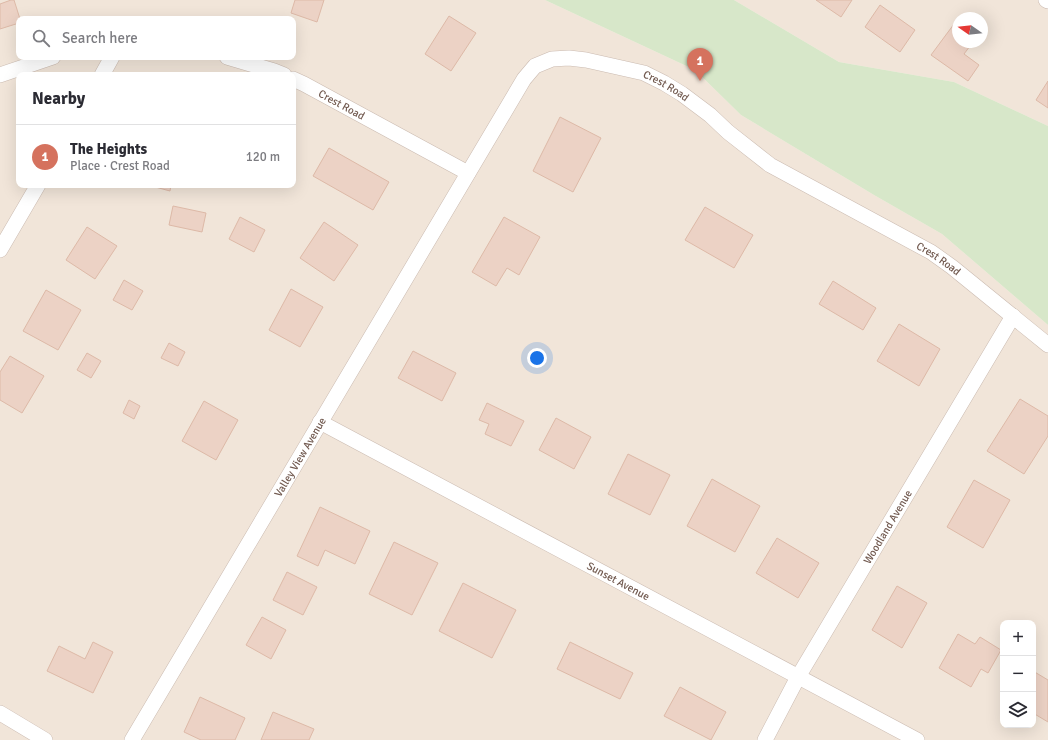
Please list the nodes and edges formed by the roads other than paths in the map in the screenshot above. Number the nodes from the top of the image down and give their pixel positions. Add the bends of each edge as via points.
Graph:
1 (44, 60) edge
2 (110, 60) edge
3 (238, 60) edge
4 (104, 72) edge
5 (278, 72) edge
6 (0, 75) edge
7 (296, 80) edge
8 (468, 173) junction
9 (36, 188) edge
10 (0, 250) edge
11 (1013, 316) junction
12 (1048, 345) edge
13 (320, 422) junction
14 (798, 677) junction
15 (0, 714) edge
16 (45, 740) edge
17 (132, 740) edge
18 (765, 740) edge
19 (917, 740) edge

1 - 6 street
2 - 4 street
3 - 5 street
7 - 8 street, Crest Road
8 - 11 street, Crest Road via 524,79 535,66 552,59 569,58 644,73 682,94 770,165 931,252
8 - 13 street, Valley View Avenue
9 - 10 street
11 - 12 street, Crest Road
11 - 14 street, Woodland Avenue
13 - 14 street, Sunset Avenue
13 - 17 street, Valley View Avenue
14 - 18 street, Woodland Avenue
14 - 19 street, Sunset Avenue
15 - 16 street

